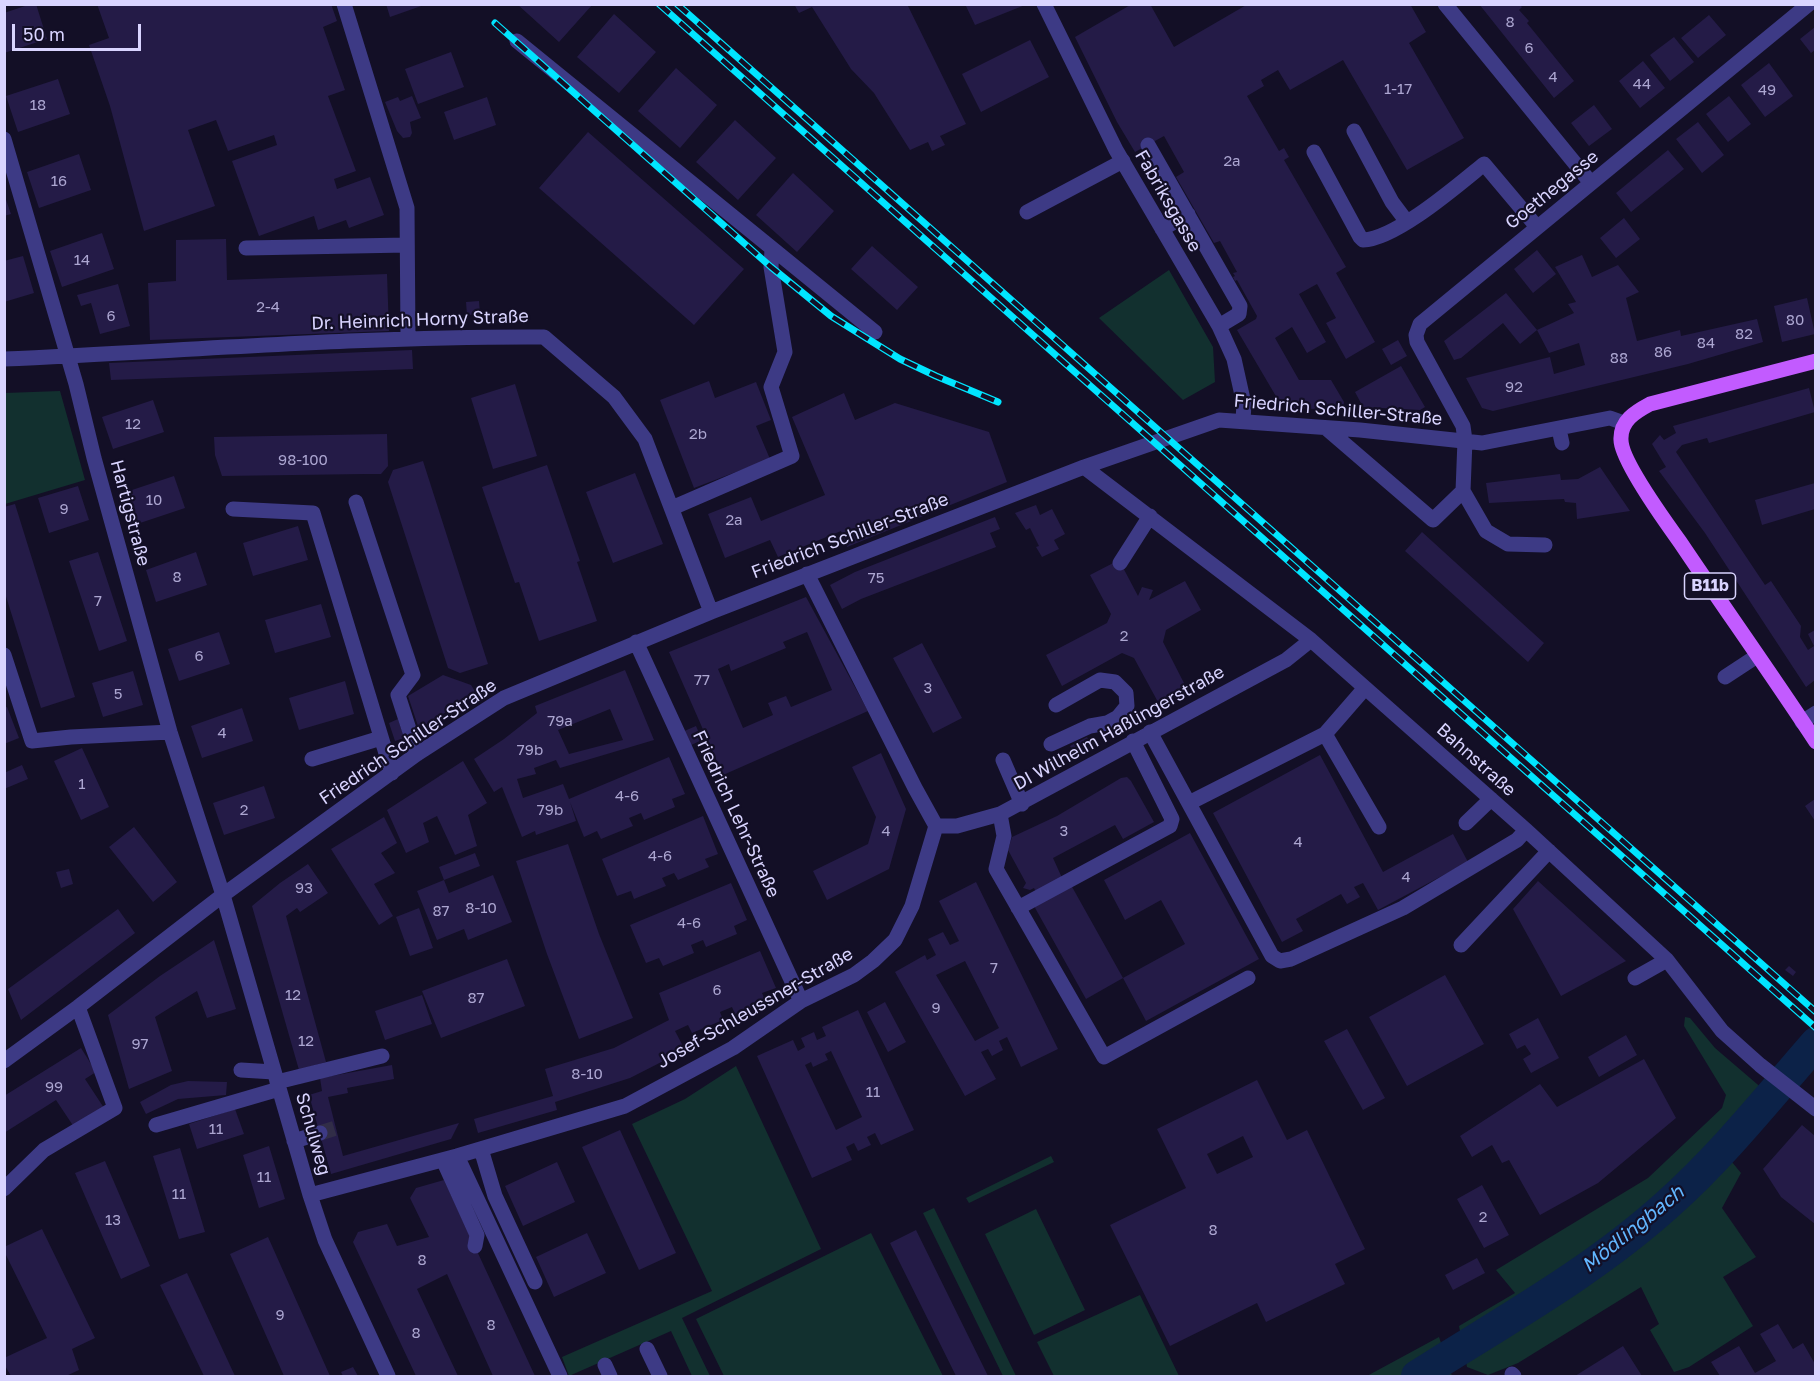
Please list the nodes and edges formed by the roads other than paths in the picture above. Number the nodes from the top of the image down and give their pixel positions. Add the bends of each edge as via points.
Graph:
1 (344, 4) edge
2 (1445, 4) edge
3 (1809, 4) edge
4 (1046, 5) edge
5 (517, 41) dead end
6 (1354, 131) dead end
7 (4, 139) edge
8 (1148, 145) dead end
9 (1314, 152) dead end
10 (1123, 161) junction
11 (1591, 183) junction
12 (1027, 213) dead end
13 (1188, 214) junction
14 (1407, 222) junction
15 (1537, 227) junction
16 (1162, 229) junction
17 (407, 245) junction
18 (246, 248) dead end
19 (772, 249) junction
20 (1219, 326) junction
21 (875, 332) dead end
22 (408, 338) junction
23 (68, 356) junction
24 (4, 359) edge
25 (1815, 362) edge
26 (1243, 420) junction
27 (1624, 423) junction
28 (1326, 428) junction
29 (1465, 440) junction
30 (1084, 467) junction
31 (1463, 491) junction
32 (356, 502) dead end
33 (672, 508) junction
34 (233, 509) dead end
35 (1150, 516) junction
36 (1545, 545) dead end
37 (1120, 563) dead end
38 (807, 574) junction
39 (711, 612) junction
40 (1311, 640) junction
41 (636, 642) junction
42 (4, 655) edge
43 (1757, 656) junction
44 (1725, 677) dead end
45 (1365, 688) junction
46 (1056, 705) dead end
47 (1815, 713) edge
48 (1802, 722) junction
49 (170, 732) junction
50 (1150, 732) junction
51 (1325, 734) junction
52 (381, 738) junction
53 (1133, 741) junction
54 (1815, 742) edge
55 (1051, 744) dead end
56 (417, 754) junction
57 (312, 759) dead end
58 (1003, 760) dead end
59 (392, 773) junction
60 (1491, 799) junction
61 (1189, 803) junction
62 (1022, 804) junction
63 (1000, 814) junction
64 (1466, 823) dead end
65 (936, 826) junction
66 (1380, 827) dead end
67 (1526, 830) junction
68 (1549, 851) junction
69 (223, 895) junction
70 (1018, 908) junction
71 (1461, 945) dead end
72 (1667, 960) junction
73 (1248, 978) dead end
74 (1635, 978) dead end
75 (801, 1001) junction
76 (78, 1007) junction
77 (382, 1056) dead end
78 (4, 1061) edge
79 (241, 1070) dead end
80 (277, 1081) junction
81 (1815, 1109) edge
82 (156, 1125) dead end
83 (320, 1133) tunnel mouth
84 (294, 1141) junction
85 (481, 1149) junction
86 (450, 1158) junction
87 (4, 1189) edge
88 (310, 1195) junction
89 (475, 1246) dead end
90 (535, 1282) dead end
91 (647, 1349) dead end
92 (388, 1377) edge
93 (560, 1377) edge
94 (660, 1377) edge

1 - 17 street via 407,208
2 - 11 street
3 - 11 street, Goethegasse
4 - 10 street, Fabriksgasse
5 - 19 street
6 - 14 street
7 - 23 street, Hartigstraße
8 - 13 street
9 - 14 street via 1359,237 1376,238
10 - 12 street
10 - 16 street, Fabriksgasse
11 - 15 street, Goethegasse
13 - 16 street
13 - 20 street via 1240,306 1239,314
14 - 15 street via 1484,164
15 - 29 street, Goethegasse via 1417,329 1417,342 1463,426
16 - 20 street, Fabriksgasse
17 - 18 street
17 - 22 street
19 - 21 street
19 - 33 street via 771,267 785,352 771,387 792,456
20 - 26 street, Fabriksgasse via 1234,359 1244,404
22 - 23 street, Dr. Heinrich Horny Straße
22 - 33 street, Dr. Heinrich Horny Straße via 544,337 614,397 645,439
23 - 24 street, Dr. Heinrich Horny Straße
23 - 49 street, Hartigstraße
25 - 27 main road via 1650,404
26 - 28 street, Friedrich Schiller-Straße
26 - 30 street, Friedrich Schiller-Straße via 1219,420
27 - 29 street, Friedrich Schiller-Straße via 1610,418 1560,436 1482,443
27 - 43 main road, B11b via 1620,441 1651,500
28 - 29 street, Friedrich Schiller-Straße
28 - 31 street via 1433,520
29 - 31 street
30 - 35 street, Bahnstraße
30 - 38 street, Friedrich Schiller-Straße
31 - 36 street via 1486,531 1508,544
32 - 56 street via 413,675 398,695
33 - 39 street, Dr. Heinrich Horny Straße
34 - 52 street via 313,513
35 - 37 street
35 - 40 street, Bahnstraße
38 - 39 street, Friedrich Schiller-Straße
38 - 65 street
39 - 41 street, Friedrich Schiller-Straße
40 - 45 street, Bahnstraße
40 - 50 street, DI Wilhelm Haßlingerstraße via 1286,660
41 - 56 street, Friedrich Schiller-Straße via 504,698
41 - 75 street, Friedrich Lehr-Straße
42 - 49 street via 32,741
43 - 44 street
43 - 48 main road, B11b
45 - 51 street
45 - 60 street, Bahnstraße
46 - 55 street via 1100,681 1115,682 1126,693 1127,706 1118,717
47 - 48 street
48 - 54 main road, B11b
49 - 69 street, Hartigstraße
50 - 53 street, DI Wilhelm Haßlingerstraße
50 - 61 street
51 - 61 street
51 - 66 street
52 - 57 street
52 - 59 street
53 - 62 street, DI Wilhelm Haßlingerstraße
53 - 70 street via 1172,819 1170,826
56 - 59 street, Friedrich Schiller-Straße
58 - 62 street
59 - 69 street, Friedrich Schiller-Straße
60 - 64 street
60 - 67 street, Bahnstraße
61 - 67 street via 1272,956 1280,961 1403,909 1517,840
62 - 63 street, DI Wilhelm Haßlingerstraße
63 - 65 street, DI Wilhelm Haßlingerstraße via 957,826
63 - 70 street via 1004,836 996,869
65 - 75 street, Josef-Schleussner-Straße via 912,906 895,940 854,975
67 - 68 street, Bahnstraße
68 - 71 street
68 - 72 street, Bahnstraße
69 - 76 street, Friedrich Schiller-Straße
69 - 80 street, Schulweg
70 - 73 street via 1104,1057
72 - 74 street
72 - 81 street, Bahnstraße via 1722,1031
75 - 85 street, Josef-Schleussner-Straße via 733,1048 625,1106
76 - 78 street, Friedrich Schiller-Straße
76 - 87 street via 115,1108 44,1150
77 - 80 street
79 - 80 street
80 - 82 street
80 - 84 street, Schulweg
83 - 84 street
84 - 88 street, Schulweg
85 - 86 street, Josef-Schleussner-Straße
85 - 90 street via 495,1196
86 - 88 street, Josef-Schleussner-Straße
86 - 89 street via 477,1235
86 - 93 street
88 - 92 street, Schulweg via 329,1249
91 - 94 street

